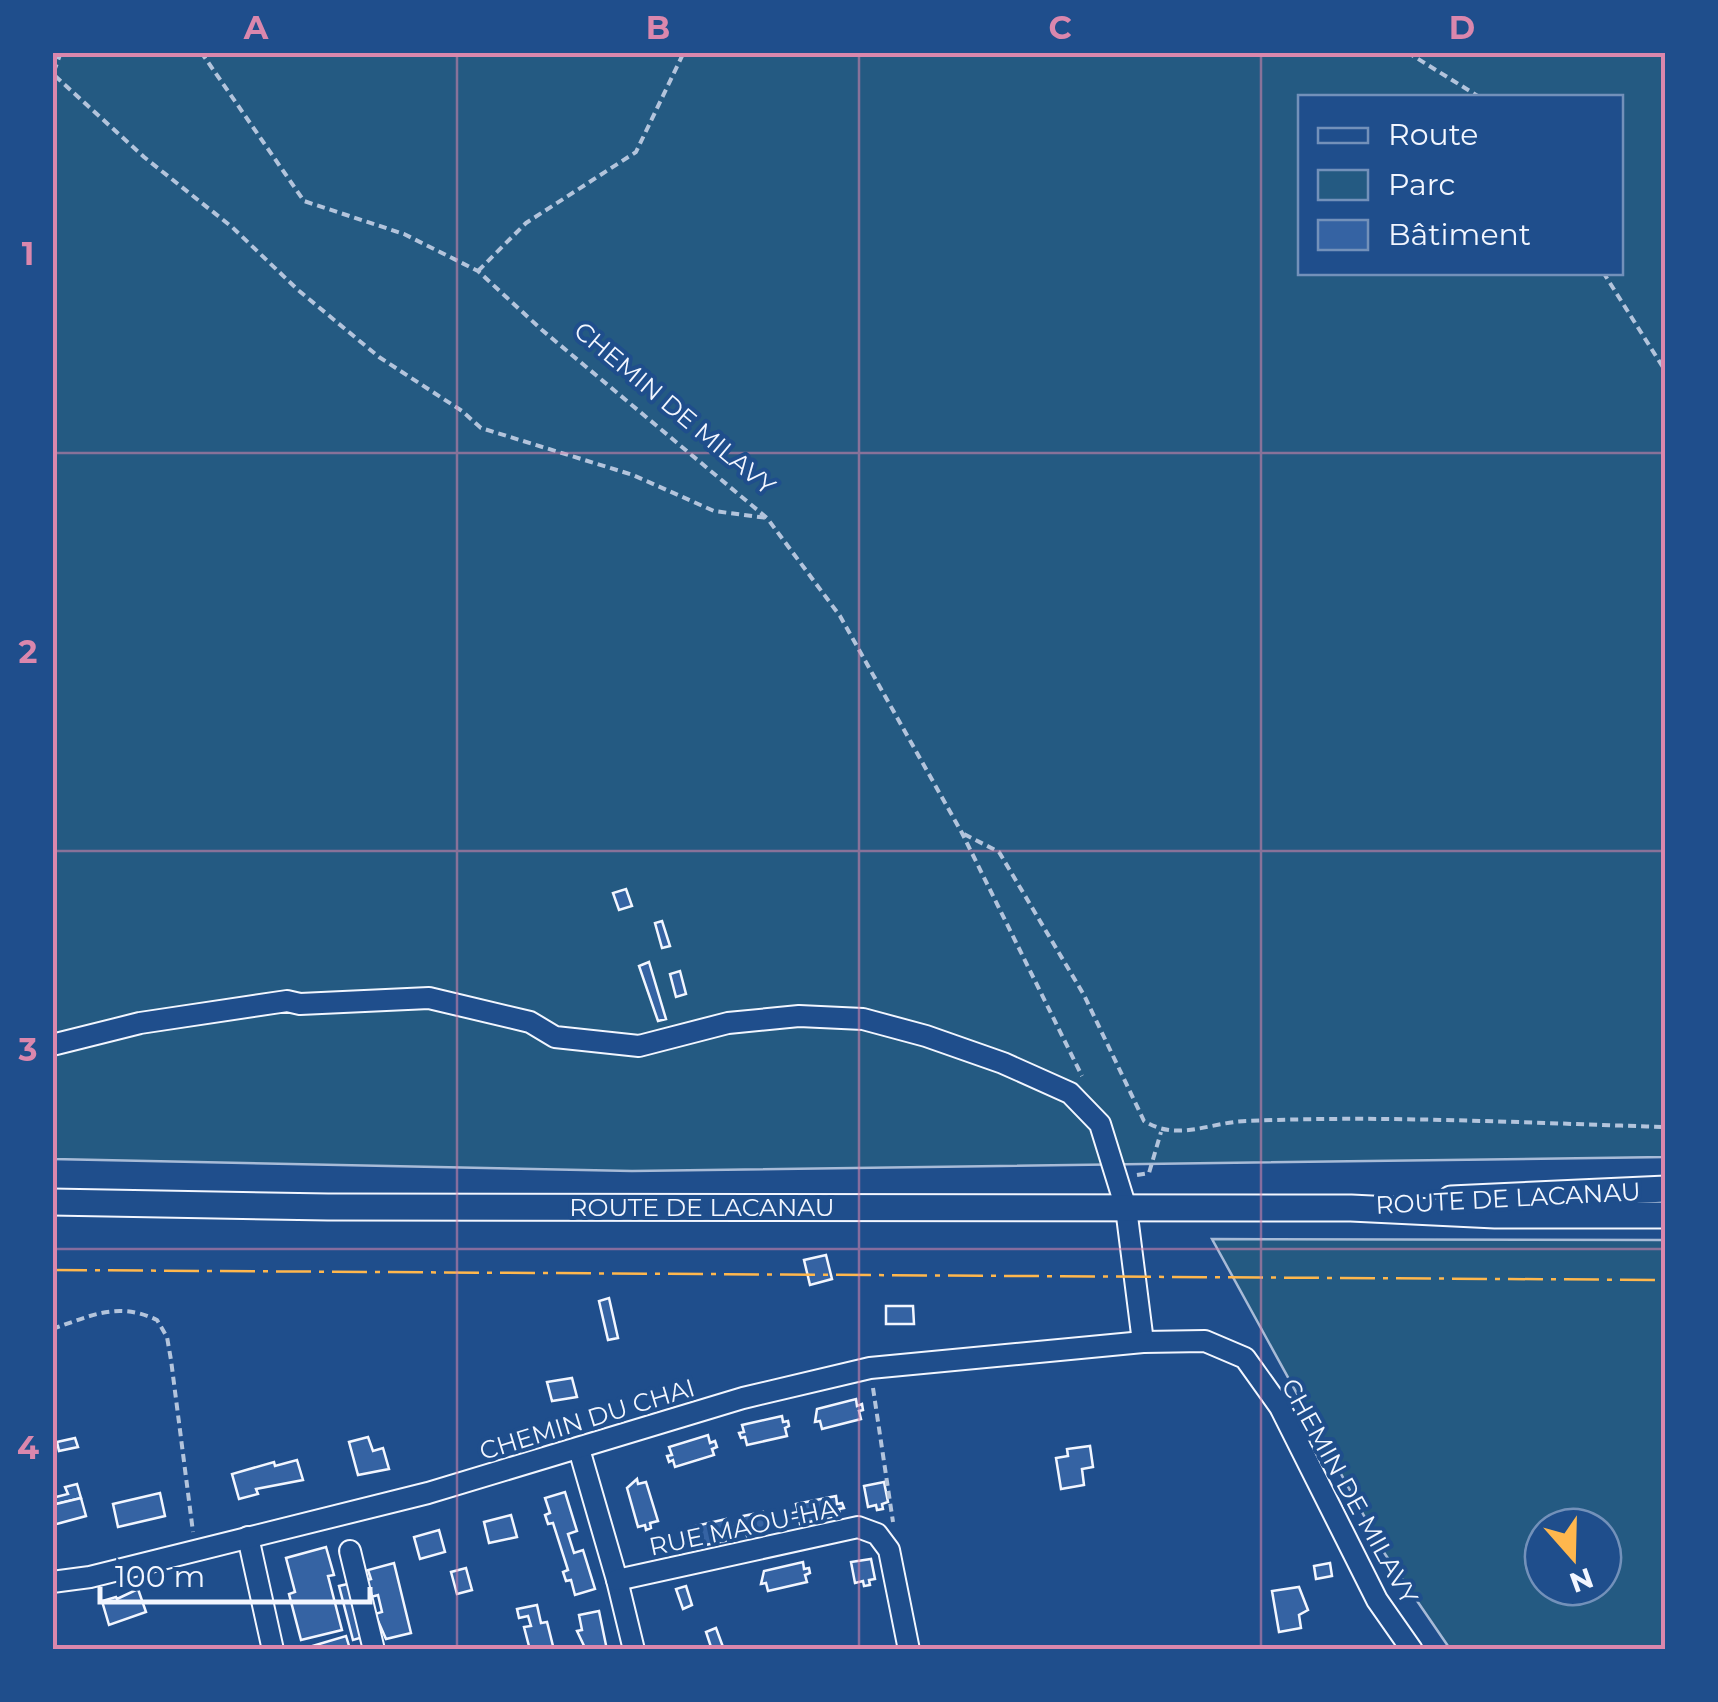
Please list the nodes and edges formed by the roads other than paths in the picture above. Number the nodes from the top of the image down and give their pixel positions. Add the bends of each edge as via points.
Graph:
1 (52, 1046) edge
2 (1666, 1189) edge
3 (52, 1202) edge
4 (1126, 1208) junction
5 (1350, 1208) junction
6 (1666, 1215) edge
7 (1143, 1342) junction
8 (579, 1448) junction
9 (248, 1537) junction
10 (350, 1552) dead end
11 (617, 1580) junction
12 (52, 1582) edge
13 (273, 1650) edge
14 (374, 1650) edge
15 (634, 1650) edge
16 (909, 1650) edge
17 (1412, 1650) edge

1 - 4 street via 140,1023 287,1001 429,998 530,1022 555,1037 638,1046 728,1023 863,1019 926,1036 1070,1093 1100,1124
2 - 5 main road, ROUTE DE LACANAU
3 - 4 main road, ROUTE DE LACANAU
4 - 5 main road, ROUTE DE LACANAU
4 - 7 street
5 - 6 main road, ROUTE DE LACANAU
7 - 8 street, CHEMIN DU CHAI via 870,1368
7 - 17 street, CHEMIN DE MILAVY via 1206,1341 1246,1358 1280,1407 1377,1600
8 - 9 street, CHEMIN DU CHAI
8 - 11 street
9 - 12 street, CHEMIN DU CHAI
9 - 13 street
10 - 14 street
11 - 15 street
11 - 16 street, RUE MAOU-HA via 858,1527 877,1534 888,1550

